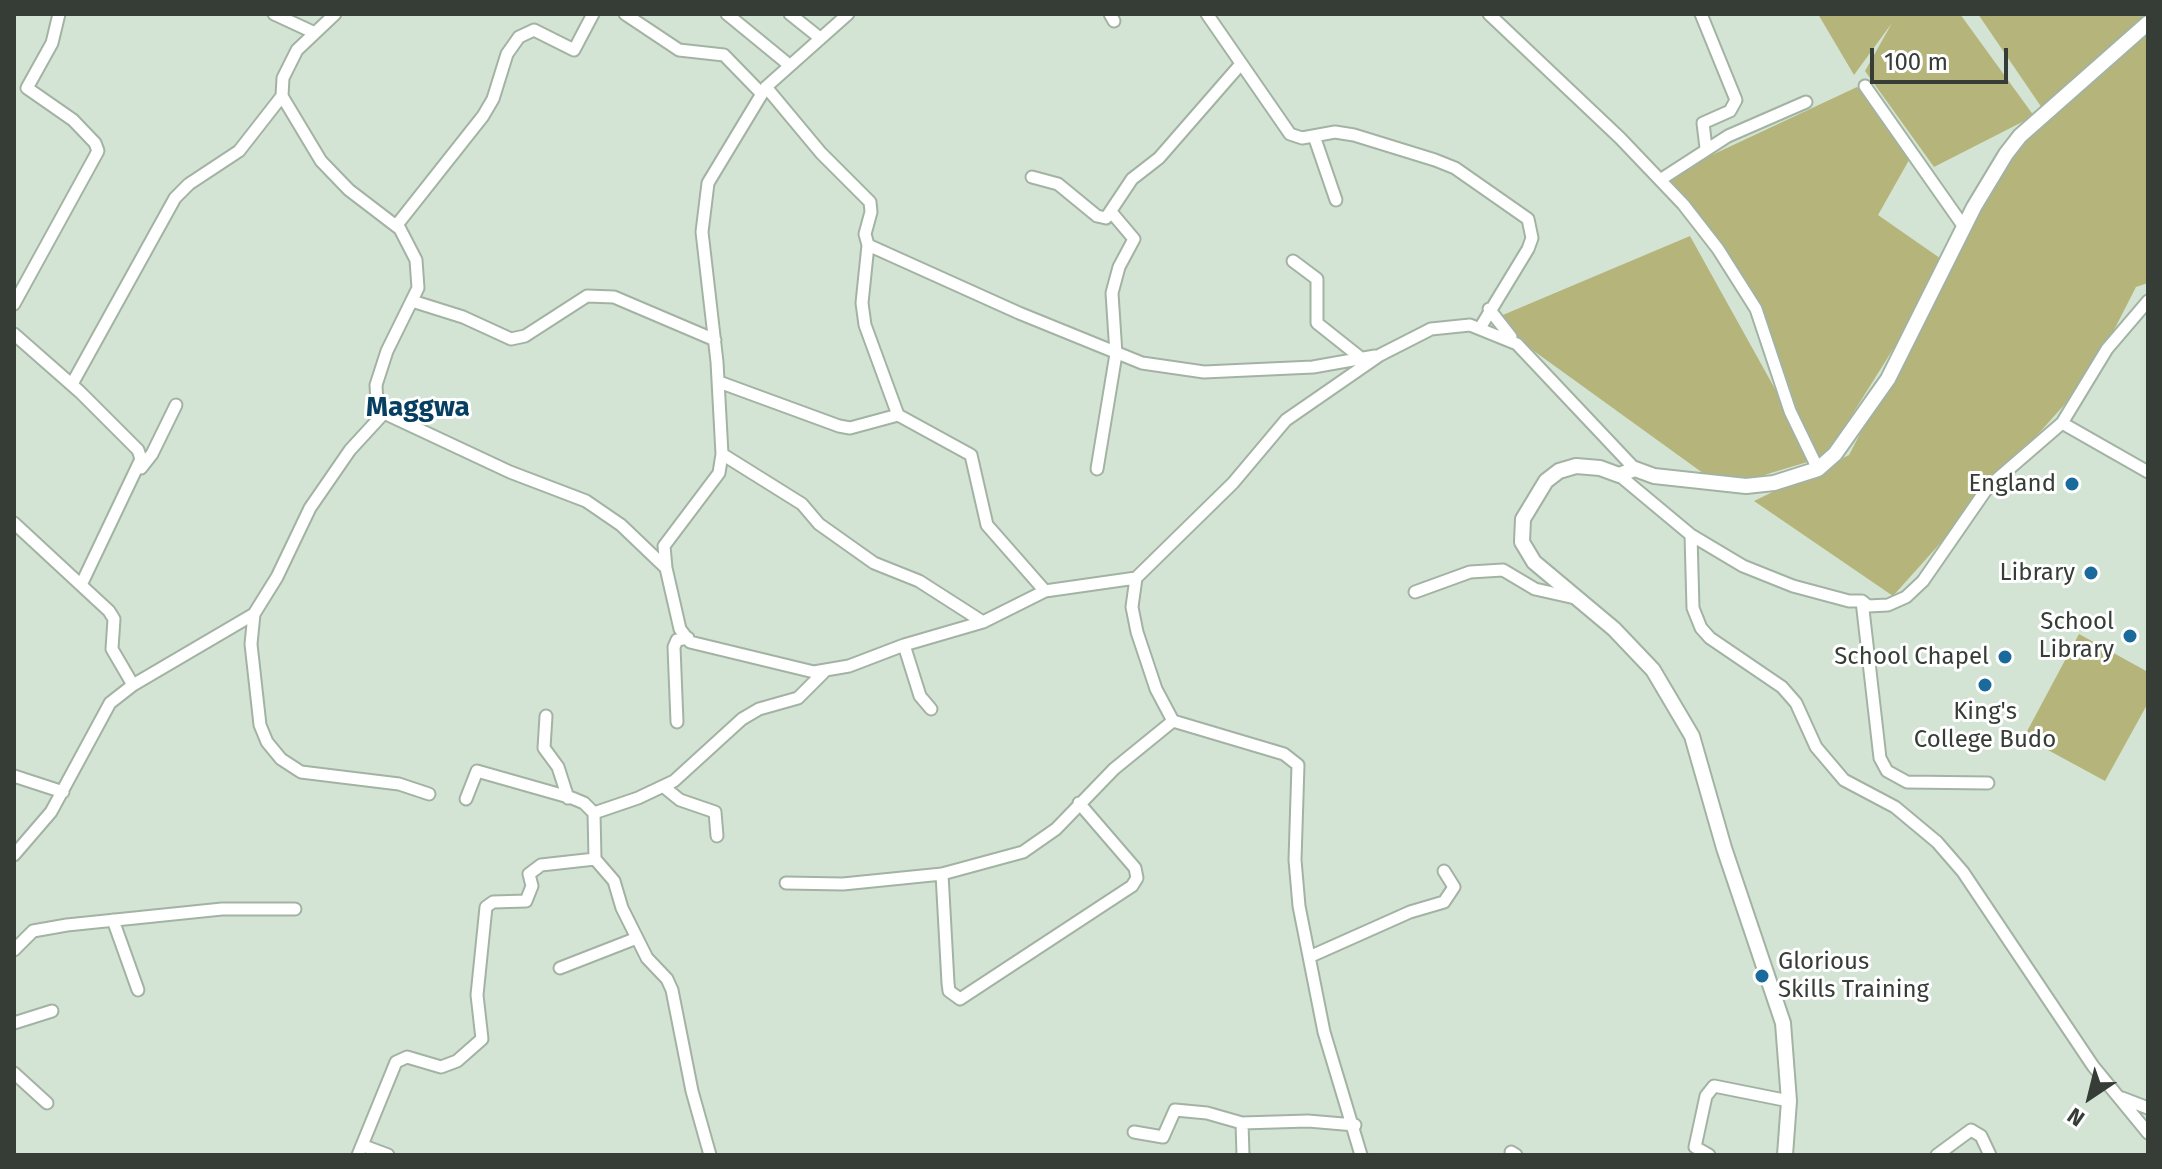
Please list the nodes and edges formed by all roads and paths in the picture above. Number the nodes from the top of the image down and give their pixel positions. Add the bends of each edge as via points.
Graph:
1 (59, 14) edge
2 (274, 14) edge
3 (335, 14) edge
4 (593, 14) edge
5 (625, 14) edge
6 (727, 14) edge
7 (790, 14) edge
8 (848, 14) edge
9 (1207, 14) edge
10 (1489, 14) edge
11 (1701, 14) edge
12 (2148, 23) edge
13 (315, 33) junction
14 (820, 38) junction
15 (788, 64) junction
16 (1240, 65) junction
17 (1865, 86) dead end
18 (764, 90) junction
19 (282, 96) junction
20 (1806, 102) dead end
21 (1314, 136) junction
22 (1706, 148) junction
23 (1032, 177) dead end
24 (1660, 180) junction
25 (1336, 200) dead end
26 (1112, 213) junction
27 (396, 226) junction
28 (1964, 227) junction
29 (868, 245) junction
30 (1293, 261) dead end
31 (412, 301) junction
32 (2148, 301) edge
33 (14, 304) edge
34 (1489, 309) junction
35 (1480, 328) junction
36 (14, 334) edge
37 (715, 340) junction
38 (1517, 344) junction
39 (1116, 354) junction
40 (1380, 355) junction
41 (1361, 358) junction
42 (719, 382) junction
43 (72, 384) junction
44 (176, 405) dead end
45 (384, 413) junction
46 (898, 415) junction
47 (2062, 423) junction
48 (722, 454) junction
49 (140, 468) junction
50 (1097, 469) dead end
51 (1635, 469) junction
52 (1818, 469) junction
53 (2148, 472) edge
54 (1619, 475) junction
55 (14, 523) edge
56 (1691, 535) junction
57 (666, 568) junction
58 (1136, 578) junction
59 (81, 585) junction
60 (1045, 591) junction
61 (1415, 592) dead end
62 (1576, 599) junction
63 (1862, 601) junction
64 (254, 614) junction
65 (983, 622) junction
66 (688, 638) junction
67 (904, 645) junction
68 (824, 672) junction
69 (133, 685) junction
70 (931, 709) dead end
71 (546, 716) dead end
72 (1173, 721) junction
73 (677, 722) dead end
74 (14, 776) edge
75 (1988, 783) dead end
76 (664, 787) junction
77 (63, 792) junction
78 (429, 794) dead end
79 (568, 798) junction
80 (466, 799) dead end
81 (1079, 803) junction
82 (594, 813) junction
83 (717, 836) dead end
84 (14, 855) edge
85 (595, 859) junction
86 (1444, 871) dead end
87 (942, 874) junction
88 (786, 883) dead end
89 (295, 909) dead end
90 (113, 920) junction
91 (637, 938) junction
92 (14, 950) edge
93 (1309, 957) junction
94 (560, 968) dead end
95 (138, 990) dead end
96 (52, 1011) dead end
97 (14, 1023) edge
98 (14, 1073) edge
99 (2118, 1096) junction
100 (1789, 1101) junction
101 (47, 1103) dead end
102 (2148, 1108) edge
103 (1242, 1123) junction
104 (1355, 1125) junction
105 (1134, 1132) dead end
106 (2148, 1133) edge
107 (361, 1150) edge
108 (388, 1155) edge
109 (710, 1155) edge
110 (1243, 1155) edge
111 (1361, 1155) edge
112 (1709, 1155) edge
113 (1785, 1155) edge
114 (1937, 1155) edge
115 (1990, 1155) edge

1 - 33 street via 52,43 27,88 73,120 98,151
2 - 13 street
3 - 13 street
4 - 27 street via 574,50 534,30 519,37 483,116
5 - 18 street via 679,50 724,55
6 - 15 street
7 - 14 street
8 - 14 street
9 - 16 street
10 - 24 street
11 - 22 street via 1736,100 1730,111 1703,123
12 - 28 street via 2020,136
13 - 19 street via 286,68
14 - 15 street
15 - 18 street
16 - 21 street via 1290,134
16 - 26 street via 1159,158 1132,179
17 - 28 street
18 - 29 street via 870,202
18 - 37 street via 726,148 703,199 703,248
19 - 27 street via 328,169
19 - 43 street via 239,151 175,198
20 - 22 street
21 - 25 street
21 - 34 street via 1354,135 1435,160 1519,209 1528,219 1532,238
22 - 24 street
23 - 26 street via 1058,184 1102,219
24 - 52 street via 1718,249 1756,309 1790,411
26 - 39 street via 1134,239 1112,293
27 - 31 street via 419,270
28 - 52 street via 1888,379 1835,454
29 - 39 street
29 - 46 street via 865,325
30 - 41 street via 1317,279 1317,323
31 - 37 street via 511,339 525,336 587,296 614,297
31 - 45 street via 376,385 377,404
32 - 47 street via 2107,349
34 - 35 street
34 - 38 street
35 - 38 street
35 - 40 street via 1431,329
36 - 43 street
37 - 42 street
38 - 51 street
39 - 41 street via 1173,368 1223,372 1313,367
39 - 50 street
40 - 41 street
40 - 58 street via 1286,420 1233,483
42 - 46 street via 839,426
42 - 48 street
43 - 49 street via 138,450
44 - 49 street
45 - 57 street via 586,501 621,525
45 - 64 street via 350,450 310,508
46 - 60 street via 971,455 987,525
47 - 53 street
47 - 63 street via 1988,487 1923,581 1906,597 1888,605 1868,606
48 - 57 street via 719,473 664,546
48 - 65 street via 802,504 819,524 874,563 919,581
49 - 59 street
51 - 52 street via 1654,476 1746,486
51 - 54 street
54 - 56 street
54 - 62 street via 1589,465 1559,471 1535,494 1523,519 1527,552
55 - 59 street
56 - 63 street via 1743,566 1793,586
56 - 99 street via 1693,608 1701,628 1782,687 1796,703 1816,747 1844,780 1895,807 1937,842
57 - 66 street via 680,629
58 - 60 street
58 - 72 street via 1132,607 1137,632
59 - 69 street via 114,619 112,649
60 - 65 street
61 - 62 street via 1470,572 1503,570 1535,589
62 - 100 street via 1653,670 1692,736 1783,1023
63 - 75 street via 1880,758 1887,771 1907,782
64 - 69 street
64 - 78 street via 251,644 260,725 281,759 301,772 383,781
65 - 67 street
66 - 68 street via 699,647
66 - 73 street via 677,640 674,647
67 - 68 street
67 - 70 street via 920,696
68 - 76 street via 798,698 750,714
69 - 77 street via 104,711
71 - 79 street via 544,748 558,767
72 - 81 street
72 - 93 street via 1284,754 1298,765 1296,883
74 - 77 street
76 - 82 street
76 - 83 street via 680,800 715,812
77 - 84 street via 37,832
79 - 80 street via 477,771
79 - 82 street
81 - 87 street via 1034,846
81 - 87 street via 1135,868 1137,878 960,999 949,991
82 - 85 street
85 - 91 street via 609,871
85 - 107 street via 541,865 529,874 532,886 526,901 486,907 477,995 482,1039 457,1061 441,1067 407,1057 396,1062
86 - 93 street via 1454,887 1444,902
87 - 88 street via 843,884
89 - 90 street via 222,909
90 - 92 street via 33,931
90 - 95 street
91 - 94 street
91 - 109 street via 670,983
93 - 104 street via 1324,1032
96 - 97 street
98 - 101 street
99 - 102 street
99 - 106 street
100 - 112 street via 1714,1086 1706,1096 1695,1147
100 - 113 street
103 - 104 street
103 - 105 street via 1175,1110 1163,1137
103 - 110 street
104 - 111 street
107 - 108 street
114 - 115 street via 1971,1130 1981,1136

